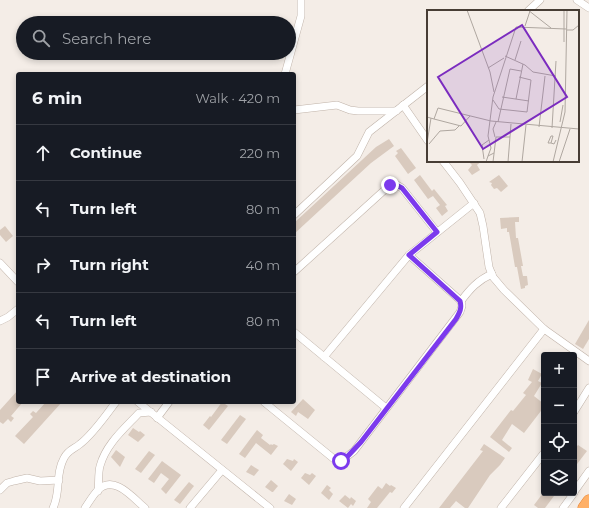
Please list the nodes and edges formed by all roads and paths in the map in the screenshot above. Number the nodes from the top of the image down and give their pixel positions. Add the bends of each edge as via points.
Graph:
1 (301, 0) edge
2 (540, 0) edge
3 (529, 10) edge
4 (296, 34) edge
5 (289, 60) edge
6 (286, 72) edge
7 (427, 87) edge
8 (402, 105) junction
9 (296, 110) edge
10 (396, 111) junction
11 (427, 140) edge
12 (444, 162) edge
13 (474, 202) junction
14 (296, 213) edge
15 (437, 232) junction
16 (409, 255) junction
17 (0, 263) edge
18 (296, 270) edge
19 (492, 274) junction
20 (16, 280) edge
21 (460, 301) junction
22 (16, 311) edge
23 (0, 320) edge
24 (544, 329) junction
25 (296, 334) edge
26 (324, 358) junction
27 (589, 361) edge
28 (589, 388) edge
29 (114, 404) edge
30 (141, 404) edge
31 (168, 404) edge
32 (266, 404) edge
33 (577, 407) edge
34 (386, 408) junction
35 (151, 412) junction
36 (157, 418) junction
37 (541, 457) edge
38 (222, 470) junction
39 (589, 471) edge
40 (59, 480) junction
41 (577, 489) edge
42 (0, 490) edge
43 (98, 491) junction
44 (572, 496) edge
45 (589, 501) edge
46 (53, 508) edge
47 (85, 508) edge
48 (145, 508) edge
49 (190, 508) edge
50 (270, 508) edge
51 (404, 508) edge
52 (501, 508) edge
53 (563, 508) edge
54 (584, 508) edge

1 - 4 street via 301,16
2 - 3 street
5 - 6 street
7 - 8 street
8 - 10 street
8 - 11 street
9 - 10 street via 337,105 358,111
10 - 14 street via 369,132 357,156
12 - 13 street
13 - 15 street
13 - 19 street via 480,213
15 - 16 street
15 - 18 street via 402,188 390,185
16 - 21 street
16 - 26 street
17 - 20 street
19 - 21 street via 482,278
19 - 24 street via 504,290
21 - 34 street via 462,306 456,319
22 - 23 street
24 - 27 street
24 - 51 street
25 - 26 street
26 - 34 street
28 - 33 street
29 - 40 street via 80,445 71,449 64,457 58,474
30 - 35 street
31 - 36 street
32 - 34 street via 334,459 341,461 354,451
35 - 36 street
35 - 43 street via 139,413 115,438 103,457
36 - 38 street
37 - 52 street
38 - 49 street
38 - 50 street
39 - 41 street
40 - 42 street via 14,480
40 - 46 street via 57,499
43 - 47 street
43 - 48 street via 111,484 118,486
44 - 53 street
45 - 54 highway

